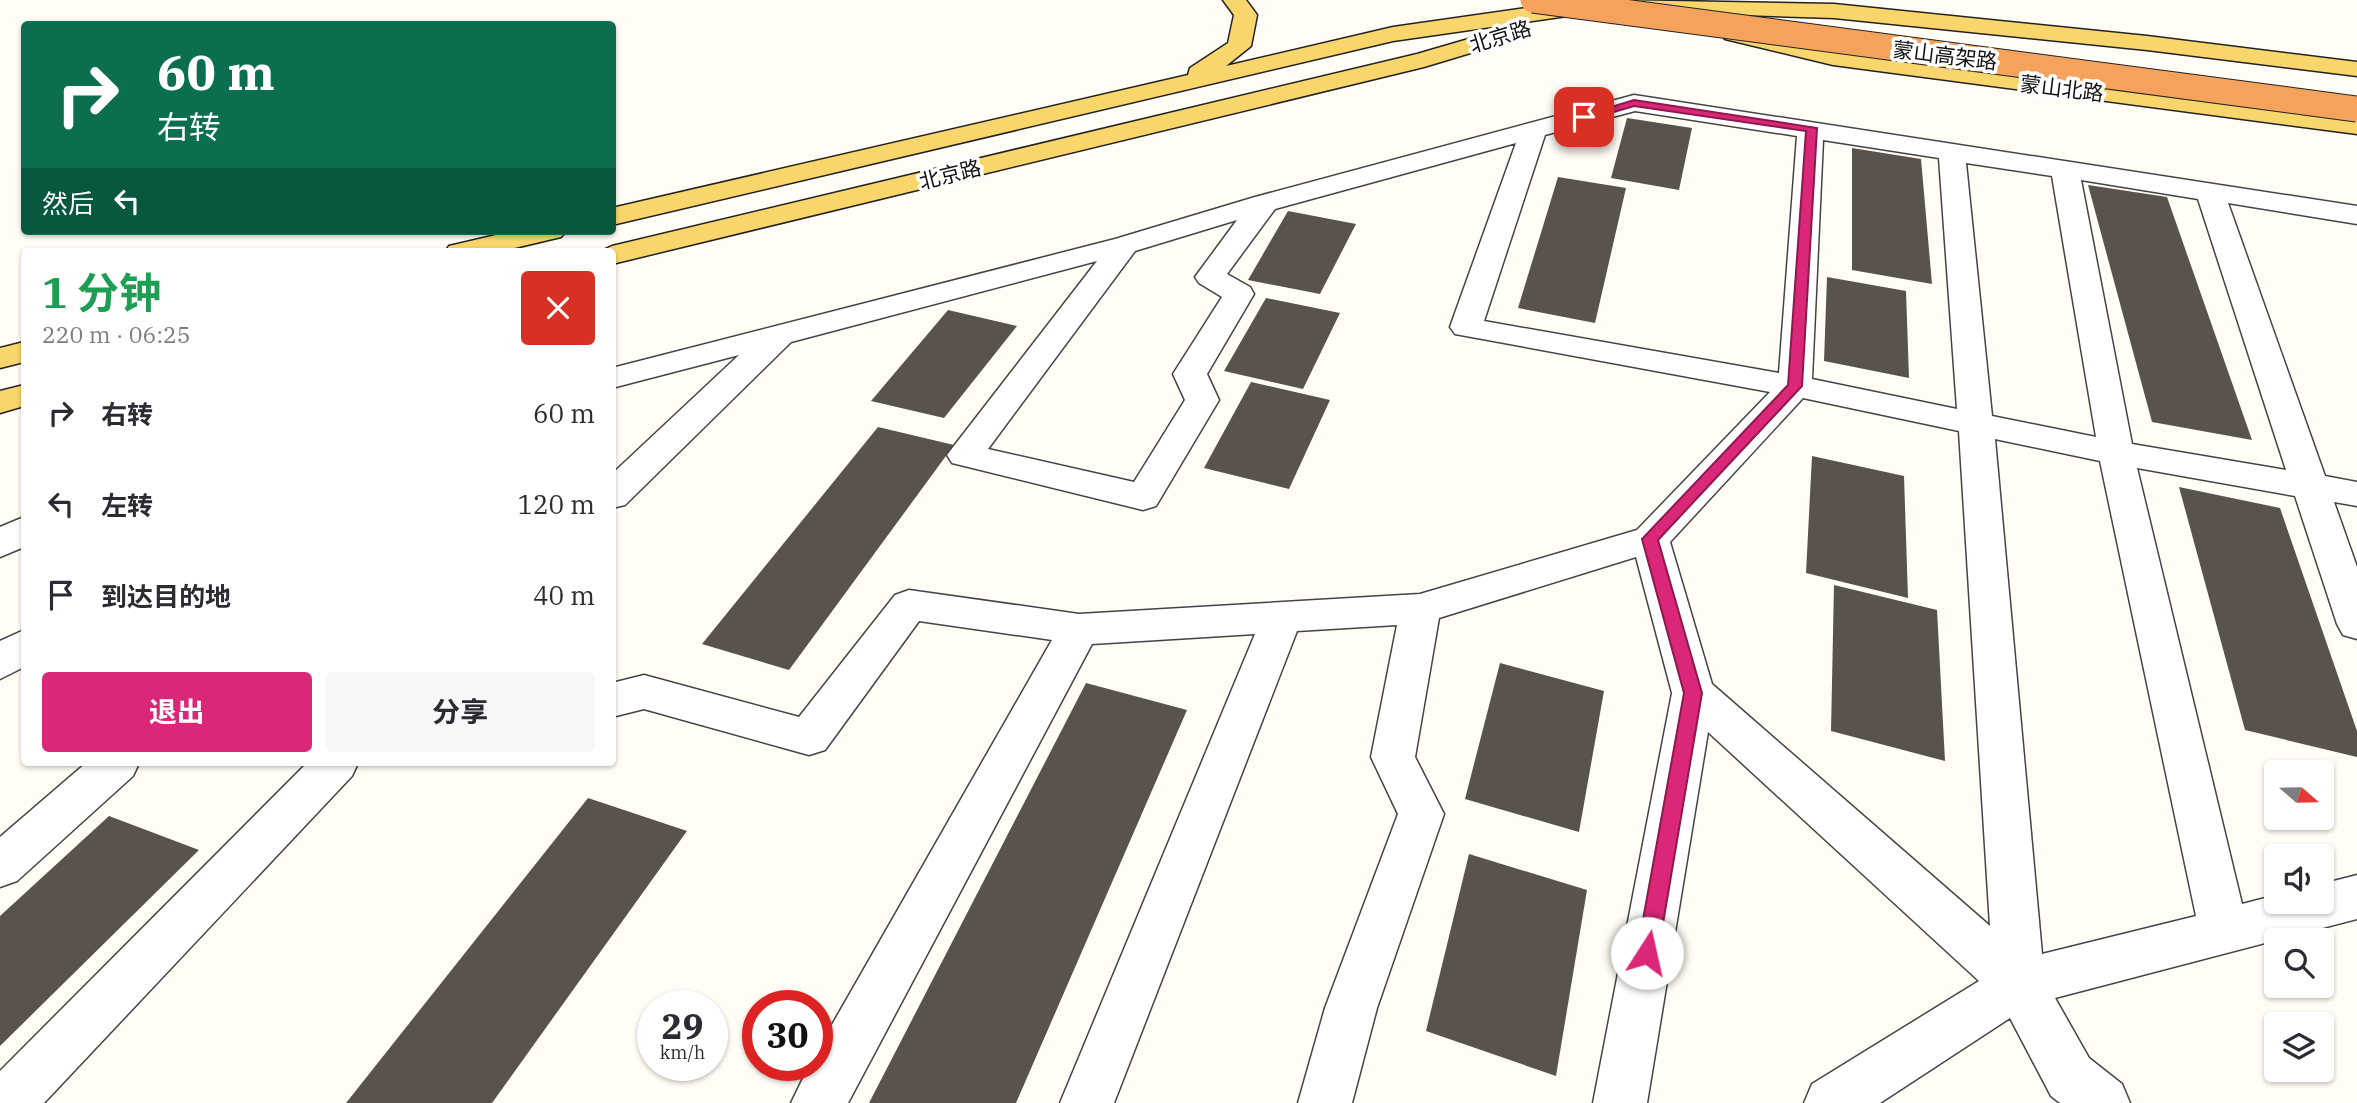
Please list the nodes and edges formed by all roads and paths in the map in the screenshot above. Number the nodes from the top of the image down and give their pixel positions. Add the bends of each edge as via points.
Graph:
1 (1234, 0) edge
2 (1533, 0) edge
3 (1549, 0) edge
4 (1642, 0) edge
5 (1610, 1) edge
6 (2013, 8) dead end
7 (2147, 43) junction
8 (2357, 69) edge
9 (1179, 86) junction
10 (2357, 92) edge
11 (2357, 108) edge
12 (2357, 126) edge
13 (1811, 128) junction
14 (1533, 132) junction
15 (1952, 153) junction
16 (2065, 171) junction
17 (2210, 190) junction
18 (1265, 203) junction
19 (2357, 215) edge
20 (616, 216) edge
21 (534, 235) edge
22 (1125, 245) junction
23 (477, 248) edge
24 (616, 254) edge
25 (782, 332) junction
26 (21, 353) edge
27 (0, 358) edge
28 (616, 377) edge
29 (1795, 386) junction
30 (21, 397) edge
31 (0, 401) edge
32 (1976, 425) junction
33 (2116, 453) junction
34 (2310, 486) junction
35 (616, 492) edge
36 (2357, 494) edge
37 (21, 532) edge
38 (1650, 539) junction
39 (0, 544) edge
40 (1420, 609) junction
41 (1282, 617) junction
42 (2357, 624) edge
43 (1079, 629) junction
44 (21, 648) edge
45 (0, 663) edge
46 (1693, 693) junction
47 (616, 699) edge
48 (114, 766) edge
49 (329, 766) edge
50 (0, 866) edge
51 (2357, 897) edge
52 (2224, 933) junction
53 (2019, 984) junction
54 (7, 1103) edge
55 (818, 1103) edge
56 (1087, 1103) edge
57 (1325, 1103) edge
58 (1620, 1103) edge
59 (1831, 1103) edge
60 (2102, 1103) edge

1 - 9 main road via 1246,16 1239,46
2 - 11 highway, 蒙山高架路, bridge
3 - 5 main road, 蒙山北路
4 - 10 highway, 蒙山高架路
5 - 7 main road, 蒙山北路 via 1834,11
5 - 9 main road, 北京路 via 1393,34
5 - 12 main road, 蒙山北路 via 1833,58
5 - 24 main road, 北京路 via 1424,60
6 - 7 main road
7 - 8 main road, 蒙山北路
9 - 20 main road, 北京路
13 - 14 street via 1634,103
13 - 15 street
13 - 29 street
14 - 18 street
14 - 29 street via 1466,327
15 - 16 street
15 - 32 street
16 - 17 street
16 - 33 street
17 - 19 street
17 - 34 street
18 - 22 street
18 - 22 street via 1210,277 1239,294 1190,374 1202,400 1143,497 965,455
21 - 23 main road
22 - 25 street
25 - 28 street
25 - 35 street
26 - 27 main road
29 - 32 street
29 - 38 street
30 - 31 main road
32 - 33 street
32 - 53 street
33 - 34 street
33 - 52 street
34 - 36 street
34 - 42 street
37 - 39 street
38 - 40 street
38 - 46 street
40 - 41 street
40 - 57 street via 1393,757 1422,814 1351,1008
41 - 43 street
41 - 56 street
43 - 47 street via 909,604 809,737 643,692
43 - 55 street
44 - 45 street
46 - 53 street
46 - 58 street
48 - 50 street
49 - 54 street
51 - 52 street
52 - 53 street
53 - 59 street
53 - 60 street via 2070,1077

